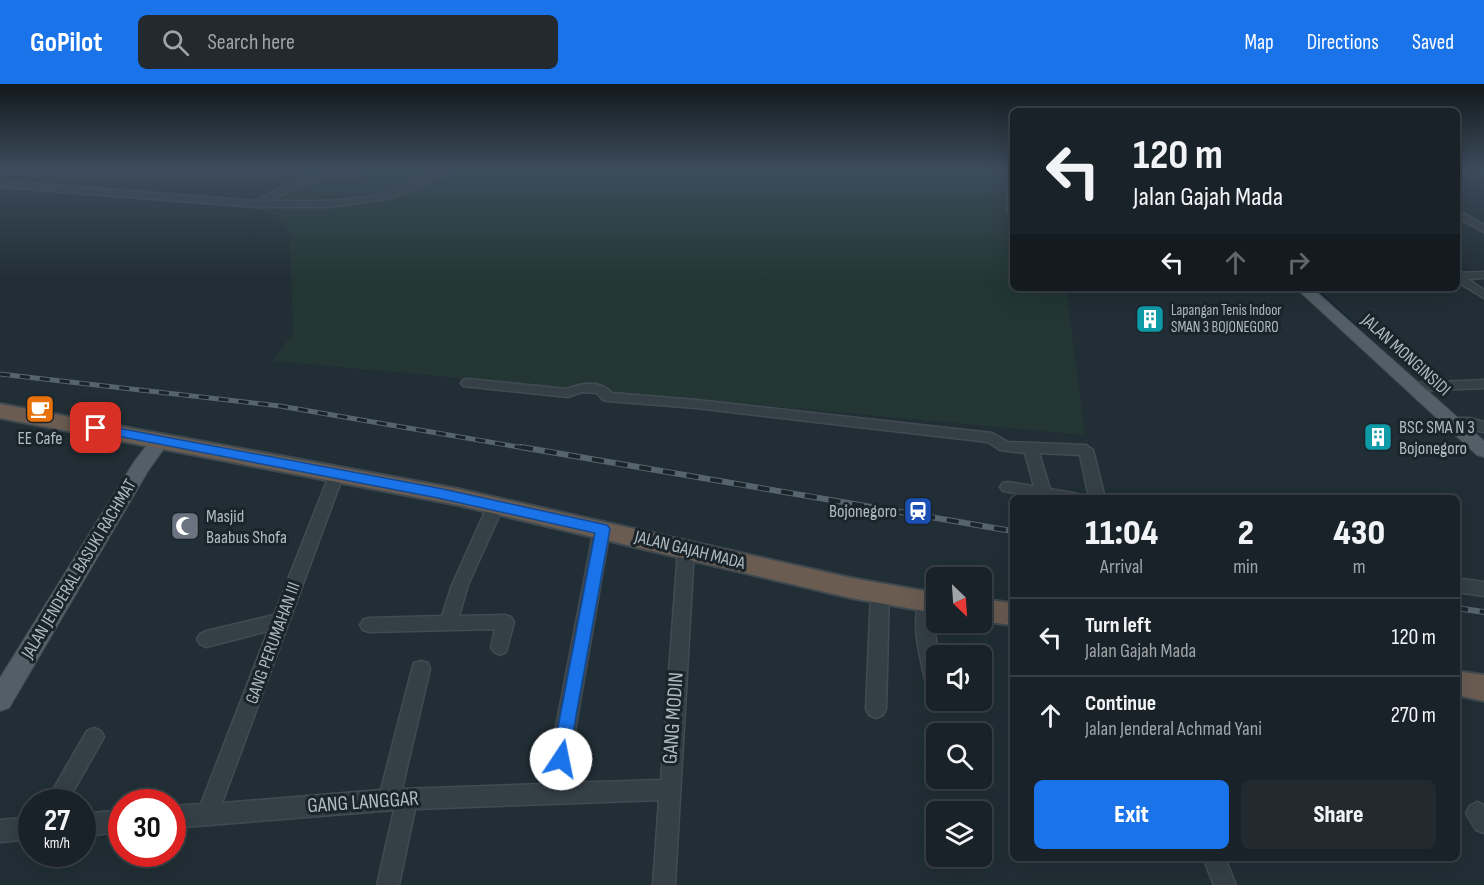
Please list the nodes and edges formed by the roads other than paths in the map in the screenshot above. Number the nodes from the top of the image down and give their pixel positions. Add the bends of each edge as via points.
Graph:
1 (1460, 214) edge
2 (1484, 229) edge
3 (1484, 275) edge
4 (1460, 276) edge
5 (1460, 278) edge
6 (1307, 291) edge
7 (1484, 295) edge
8 (468, 383) dead end
9 (1484, 384) edge
10 (1419, 387) junction
11 (5, 414) edge
12 (1461, 423) junction
13 (1484, 428) edge
14 (161, 440) junction
15 (1031, 449) junction
16 (1484, 451) edge
17 (337, 473) junction
18 (1008, 487) dead end
19 (1044, 493) junction
20 (1056, 495) edge
21 (1096, 495) edge
22 (496, 505) junction
23 (602, 529) junction
24 (686, 550) junction
25 (1460, 586) edge
26 (1484, 589) edge
27 (880, 593) junction
28 (926, 601) edge
29 (992, 611) edge
30 (1010, 614) edge
31 (281, 621) junction
32 (448, 623) junction
33 (926, 624) edge
34 (369, 625) dead end
35 (206, 639) dead end
36 (928, 645) edge
37 (500, 647) dead end
38 (421, 669) dead end
39 (1460, 684) edge
40 (1484, 688) edge
41 (0, 700) edge
42 (876, 709) dead end
43 (94, 737) dead end
44 (64, 789) edge
45 (668, 790) junction
46 (554, 794) junction
47 (398, 800) junction
48 (208, 813) junction
49 (186, 815) edge
50 (18, 829) edge
51 (0, 831) edge
52 (1216, 861) edge
53 (388, 885) edge
54 (663, 885) edge
55 (1225, 885) edge

1 - 2 street
3 - 4 street
5 - 7 street
6 - 10 main road, JALAN MONGINSIDI
8 - 15 street via 605,394 992,438 1005,447
9 - 10 street
10 - 12 main road, JALAN MONGINSIDI
11 - 14 highway, JALAN GAJAH MADA
12 - 13 street
12 - 16 main road, JALAN MONGINSIDI
14 - 17 highway, JALAN GAJAH MADA
14 - 41 main road, JALAN JENDERAL BASUKI RACHMAT
15 - 19 street
15 - 21 street via 1087,451
17 - 22 highway, JALAN GAJAH MADA
17 - 31 street, GANG PERUMAHAN III
18 - 19 street
19 - 20 street
22 - 23 highway, JALAN GAJAH MADA
22 - 32 street via 460,585
23 - 24 highway, JALAN GAJAH MADA
23 - 46 street
24 - 27 highway, JALAN GAJAH MADA
24 - 45 street, GANG MODIN
25 - 26 street
27 - 28 highway, JALAN GAJAH MADA
27 - 42 street
29 - 30 highway
31 - 35 street
31 - 48 street, GANG PERUMAHAN III
32 - 34 street
32 - 37 street via 505,622
33 - 36 street
38 - 47 street
39 - 40 highway
43 - 44 street
45 - 46 street, GANG LANGGAR
45 - 54 street, GANG MODIN
46 - 47 street, GANG LANGGAR
47 - 48 street, GANG LANGGAR
47 - 53 street
48 - 49 street, GANG LANGGAR
50 - 51 street
52 - 55 street

